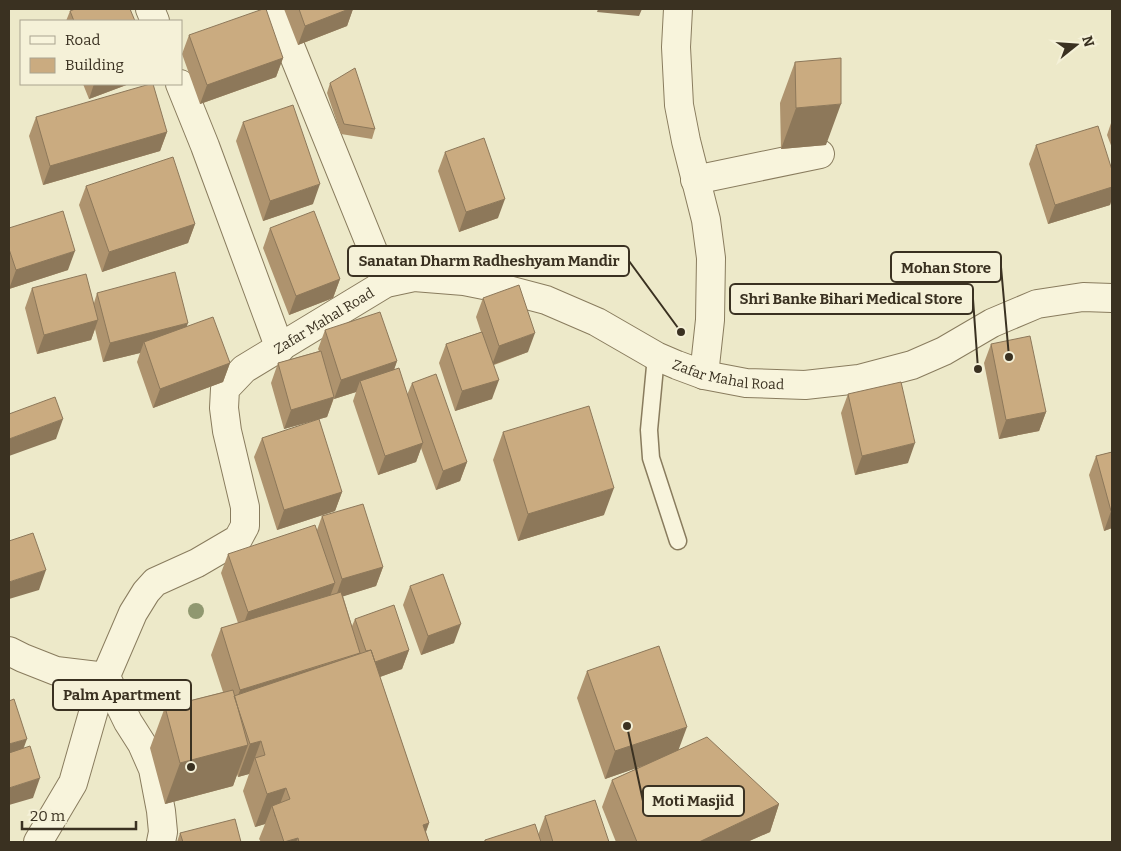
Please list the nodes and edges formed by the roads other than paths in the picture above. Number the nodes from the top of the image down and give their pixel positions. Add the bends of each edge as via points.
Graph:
1 (275, 9) edge
2 (678, 9) edge
3 (180, 85) edge
4 (820, 154) dead end
5 (695, 180) junction
6 (386, 282) junction
7 (1112, 298) edge
8 (280, 349) junction
9 (656, 356) junction
10 (704, 375) junction
11 (678, 541) dead end
12 (9, 651) edge
13 (106, 677) junction
14 (38, 842) edge
15 (161, 842) edge

1 - 6 street
2 - 5 street via 679,105
3 - 8 street
4 - 5 street
5 - 10 street via 706,220 711,258 710,320
6 - 8 street, Zafar Mahal Road
6 - 9 street, Zafar Mahal Road via 414,277 464,281 546,300 597,322
7 - 10 street, Zafar Mahal Road via 1083,297 1036,304 912,365 859,379 785,385 746,383
8 - 13 street, Zafar Mahal Road via 244,370 225,389 227,431 245,507 245,526 238,539 155,582 133,612
9 - 10 street, Zafar Mahal Road
9 - 11 lane via 649,430 651,458
12 - 13 street via 56,671
13 - 14 street, Zafar Mahal Road via 73,783
13 - 15 street via 153,769 161,811

